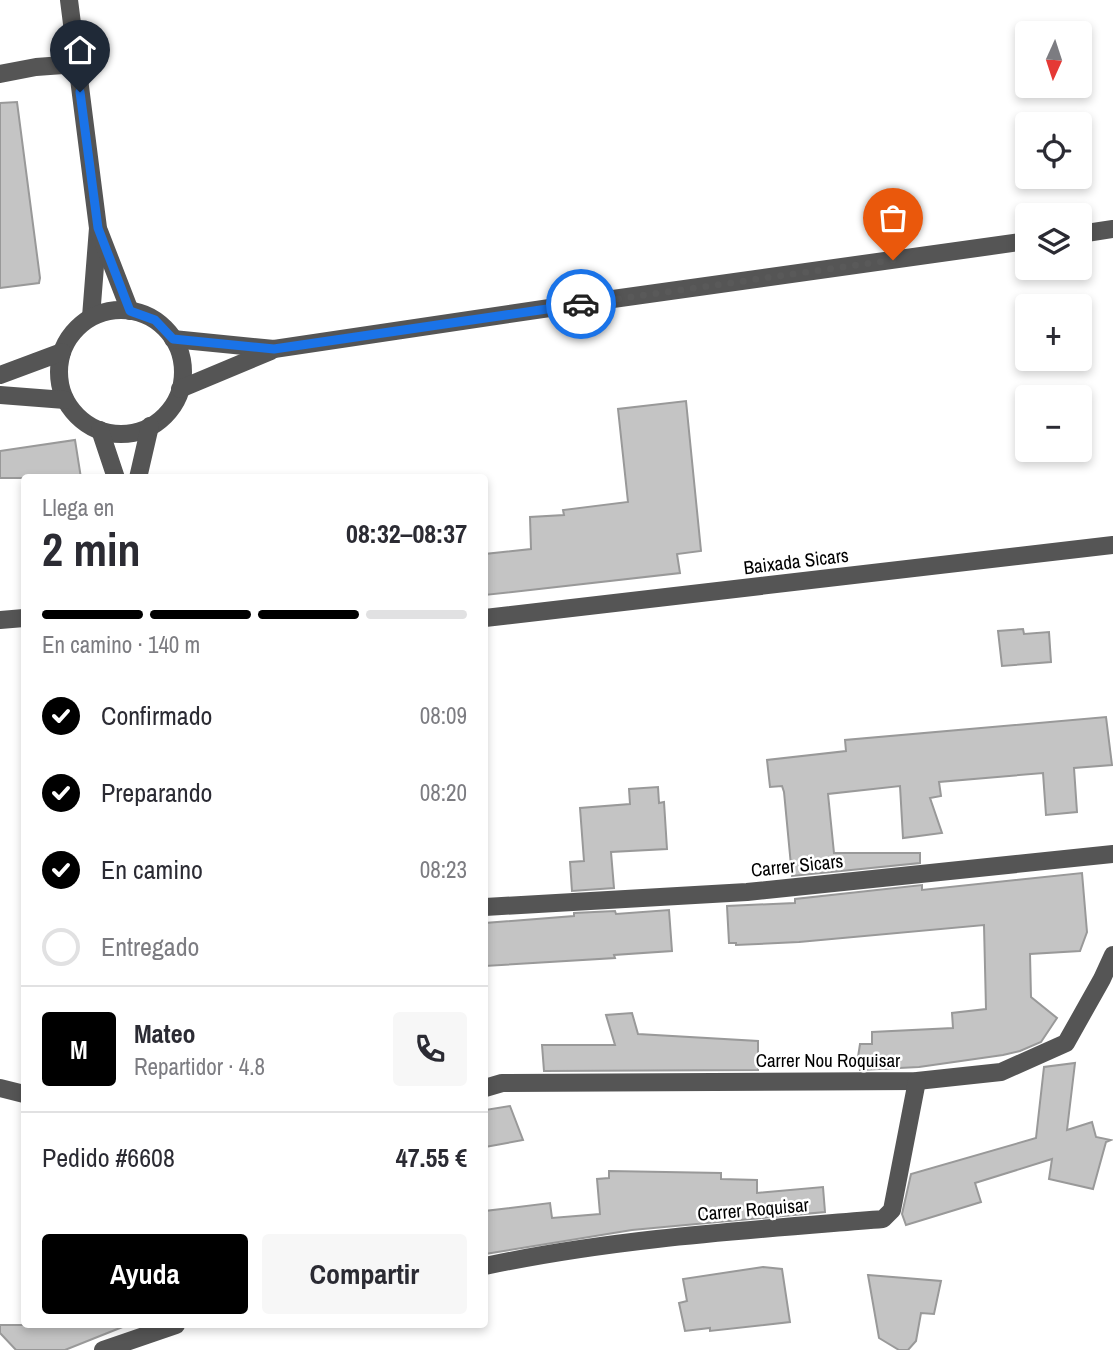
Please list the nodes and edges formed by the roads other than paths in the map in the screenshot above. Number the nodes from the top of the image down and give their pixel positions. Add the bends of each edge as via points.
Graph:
1 (69, 0) edge
2 (77, 64) junction
3 (0, 74) edge
4 (98, 228) junction
5 (1113, 229) edge
6 (1092, 232) edge
7 (1015, 243) edge
8 (130, 311) junction
9 (91, 317) junction
10 (173, 339) junction
11 (274, 349) junction
12 (62, 352) junction
13 (0, 375) edge
14 (180, 389) junction
15 (0, 395) edge
16 (65, 400) junction
17 (150, 426) junction
18 (100, 430) junction
19 (115, 474) edge
20 (139, 474) edge
21 (1113, 545) edge
22 (21, 618) edge
23 (488, 618) edge
24 (0, 620) edge
25 (1113, 854) edge
26 (488, 907) edge
27 (1113, 955) edge
28 (917, 1081) junction
29 (488, 1087) edge
30 (0, 1088) edge
31 (21, 1093) edge
32 (488, 1265) edge
33 (167, 1328) edge
34 (103, 1350) edge

1 - 2 street
2 - 3 street
2 - 4 street
4 - 8 street
4 - 9 street
5 - 6 street
7 - 11 street
8 - 9 street
8 - 10 street via 155,320
9 - 12 street via 73,332
10 - 11 street
10 - 14 street via 182,363
11 - 14 street
12 - 13 street
12 - 16 street via 59,376
14 - 17 street via 169,410
15 - 16 street
16 - 18 street via 83,421
17 - 18 street via 125,433
17 - 20 street
18 - 19 street
21 - 23 street, Baixada Sicars
22 - 24 street
25 - 26 street, Carrer Sicars via 747,892
27 - 28 street, Carrer Nou Roquisar via 1066,1043 1001,1072
28 - 29 street, Carrer Nou Roquisar via 502,1083
28 - 32 street, Carrer Roquisar via 892,1210 883,1219 710,1233 549,1252
30 - 31 street
33 - 34 street

